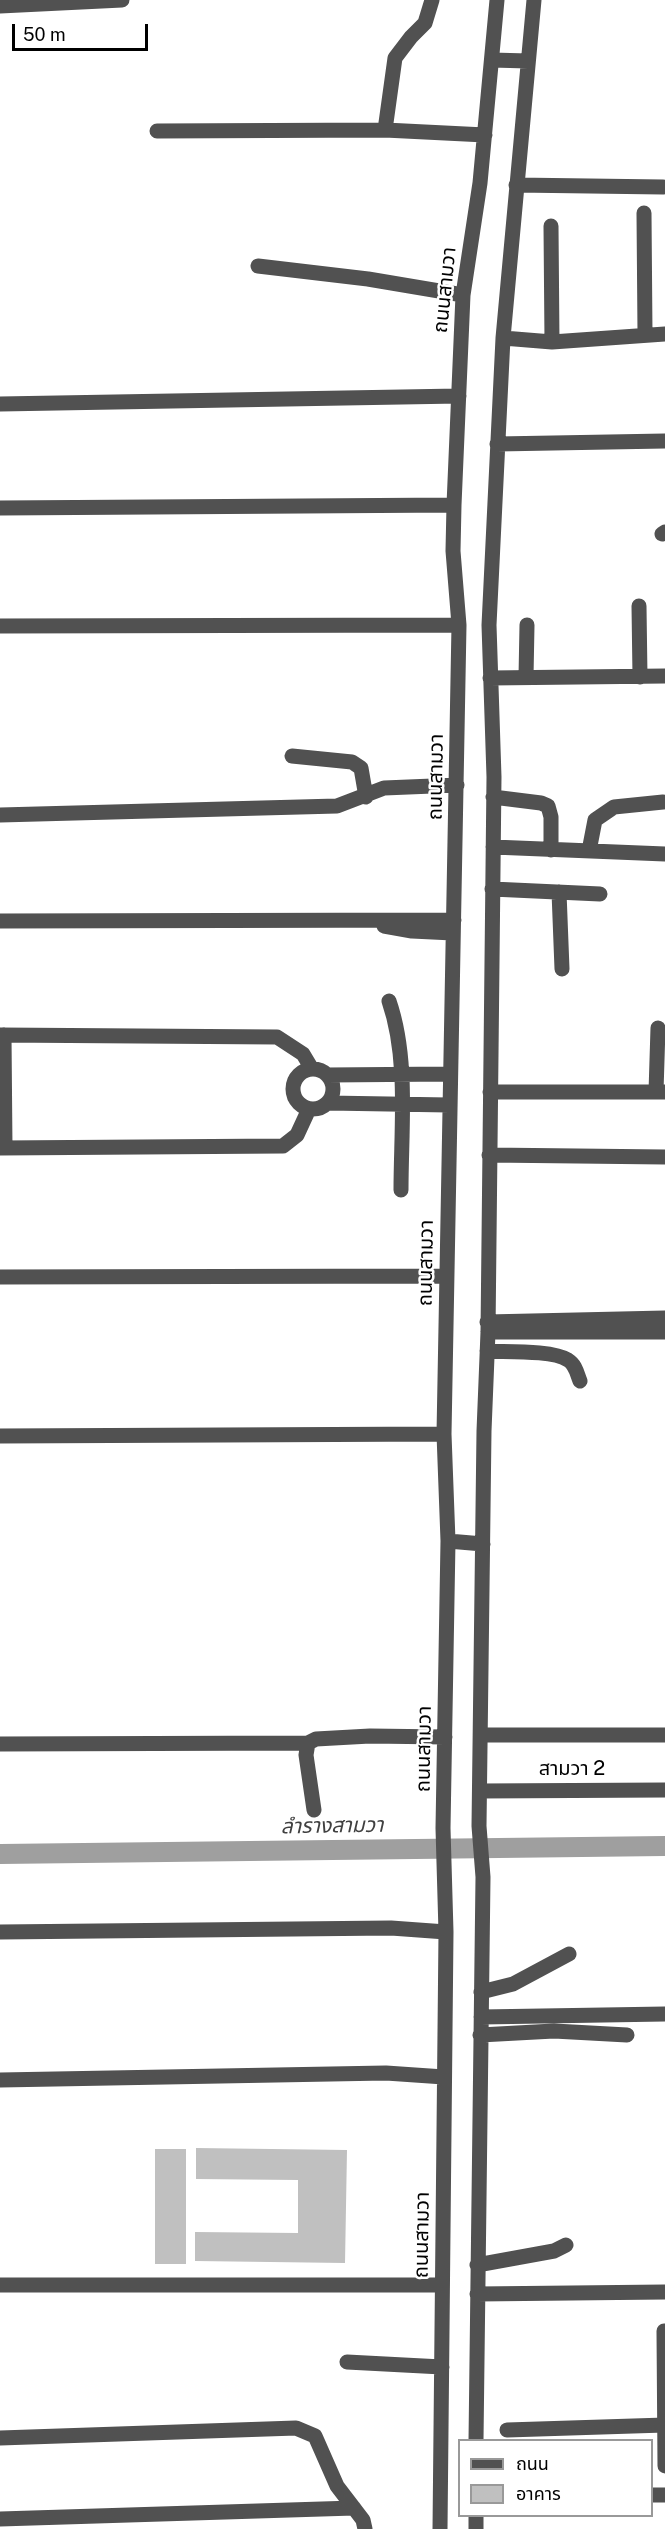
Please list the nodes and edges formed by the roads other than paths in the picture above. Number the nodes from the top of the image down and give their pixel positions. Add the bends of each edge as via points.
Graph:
1 (122, 0) edge
2 (432, 0) edge
3 (497, 0) edge
4 (534, 0) edge
5 (0, 6) edge
6 (492, 60) junction
7 (528, 61) junction
8 (385, 130) junction
9 (157, 131) dead end
10 (485, 135) junction
11 (516, 185) junction
12 (663, 187) dead end
13 (644, 213) dead end
14 (551, 226) dead end
15 (258, 266) dead end
16 (463, 295) junction
17 (645, 334) junction
18 (665, 334) edge
19 (503, 338) junction
20 (552, 342) junction
21 (459, 396) junction
22 (0, 404) edge
23 (665, 441) edge
24 (497, 444) junction
25 (454, 505) junction
26 (0, 508) edge
27 (639, 606) dead end
28 (459, 625) junction
29 (527, 625) dead end
30 (0, 626) edge
31 (665, 676) edge
32 (526, 677) junction
33 (640, 677) junction
34 (490, 678) junction
35 (292, 756) dead end
36 (457, 785) junction
37 (366, 797) junction
38 (494, 797) junction
39 (663, 802) dead end
40 (0, 815) edge
41 (493, 847) junction
42 (550, 850) junction
43 (589, 851) junction
44 (665, 854) edge
45 (492, 889) junction
46 (560, 892) junction
47 (600, 894) dead end
48 (0, 921) edge
49 (454, 927) junction
50 (562, 969) dead end
51 (389, 1001) dead end
52 (658, 1028) dead end
53 (2, 1035) edge
54 (312, 1069) junction
55 (401, 1074) junction
56 (450, 1074) junction
57 (327, 1075) junction
58 (490, 1092) junction
59 (661, 1092) edge
60 (327, 1103) junction
61 (402, 1104) junction
62 (449, 1105) junction
63 (309, 1108) junction
64 (2, 1148) edge
65 (489, 1155) junction
66 (665, 1156) edge
67 (401, 1190) dead end
68 (446, 1276) junction
69 (0, 1278) edge
70 (665, 1318) edge
71 (487, 1327) junction
72 (665, 1332) edge
73 (487, 1351) junction
74 (580, 1381) dead end
75 (444, 1434) junction
76 (0, 1436) edge
77 (448, 1541) junction
78 (483, 1544) junction
79 (482, 1735) junction
80 (665, 1735) edge
81 (445, 1737) junction
82 (308, 1743) junction
83 (0, 1744) edge
84 (665, 1790) edge
85 (480, 1791) junction
86 (314, 1810) dead end
87 (0, 1932) edge
88 (446, 1932) junction
89 (569, 1954) dead end
90 (481, 1992) junction
91 (665, 2014) edge
92 (481, 2017) junction
93 (480, 2035) junction
94 (627, 2035) dead end
95 (444, 2077) junction
96 (0, 2080) edge
97 (566, 2245) dead end
98 (477, 2265) junction
99 (0, 2285) edge
100 (442, 2285) junction
101 (665, 2292) edge
102 (477, 2294) junction
103 (663, 2331) dead end
104 (347, 2362) dead end
105 (442, 2367) junction
106 (665, 2425) edge
107 (507, 2430) dead end
108 (0, 2438) edge
109 (476, 2439) edge
110 (665, 2466) edge
111 (354, 2508) junction
112 (0, 2519) edge
113 (365, 2529) edge
114 (440, 2529) edge

1 - 5 street
2 - 8 street via 426,24 395,58
3 - 6 street, ถนนสามวา
4 - 7 street
6 - 7 street
6 - 10 street, ถนนสามวา
7 - 11 street
8 - 9 street
8 - 10 street
10 - 16 street, ถนนสามวา
11 - 12 street
11 - 19 street
13 - 17 street
14 - 20 street
15 - 16 street
16 - 21 street, ถนนสามวา
17 - 18 street
17 - 20 street
19 - 20 street
19 - 24 street
21 - 22 street
21 - 25 street, ถนนสามวา
23 - 24 street
24 - 34 street
25 - 26 street
25 - 28 street, ถนนสามวา
27 - 33 street
28 - 30 street
28 - 36 street, ถนนสามวา
29 - 32 street
31 - 33 street
32 - 33 street
32 - 34 street
34 - 38 street
35 - 37 street via 352,762 361,768
36 - 37 street via 384,788
36 - 49 street, ถนนสามวา
37 - 40 street via 337,807
38 - 41 street
38 - 42 street via 548,806
39 - 43 street via 614,807 595,820
41 - 42 street
41 - 45 street
42 - 43 street
43 - 44 street
45 - 46 street
45 - 58 street
46 - 47 street
46 - 50 street
48 - 49 street via 358,922 412,931
49 - 56 street, ถนนสามวา
51 - 55 street via 398,1024
52 - 59 street
53 - 54 street via 277,1037 303,1054
53 - 64 street
54 - 57 street
54 - 63 street via 296,1079 293,1088 295,1097
55 - 56 street
55 - 57 street
55 - 61 street
56 - 62 street, ถนนสามวา
57 - 60 street via 333,1084 333,1094
58 - 59 street
58 - 65 street
60 - 61 street
60 - 63 street
61 - 62 street
61 - 67 street
62 - 68 street, ถนนสามวา
63 - 64 street via 297,1135 283,1146
65 - 66 street
65 - 71 street
68 - 69 street
68 - 75 street, ถนนสามวา
70 - 71 street
71 - 72 street
71 - 73 street
73 - 74 street via 567,1359
73 - 78 street
75 - 76 street
75 - 77 street, ถนนสามวา
77 - 78 street
77 - 81 street, ถนนสามวา
78 - 79 street
79 - 80 street
79 - 85 street
81 - 82 street via 370,1736 316,1739
81 - 88 street, ถนนสามวา
82 - 83 street
82 - 86 street via 306,1755
84 - 85 street, สามวา 2
85 - 90 street
87 - 88 street via 391,1928
88 - 95 street, ถนนสามวา
89 - 90 street via 513,1984
90 - 92 street
91 - 92 street
92 - 93 street
93 - 94 street via 554,2031
93 - 98 street
95 - 96 street via 386,2073
95 - 100 street, ถนนสามวา
97 - 98 street via 554,2251
98 - 102 street
99 - 100 street
100 - 105 street, ถนนสามวา
101 - 102 street
102 - 109 street
103 - 106 street
104 - 105 street
105 - 114 street, ถนนสามวา
106 - 107 street
106 - 110 street
108 - 111 street via 296,2428 315,2436 337,2486
111 - 112 street
111 - 113 street

